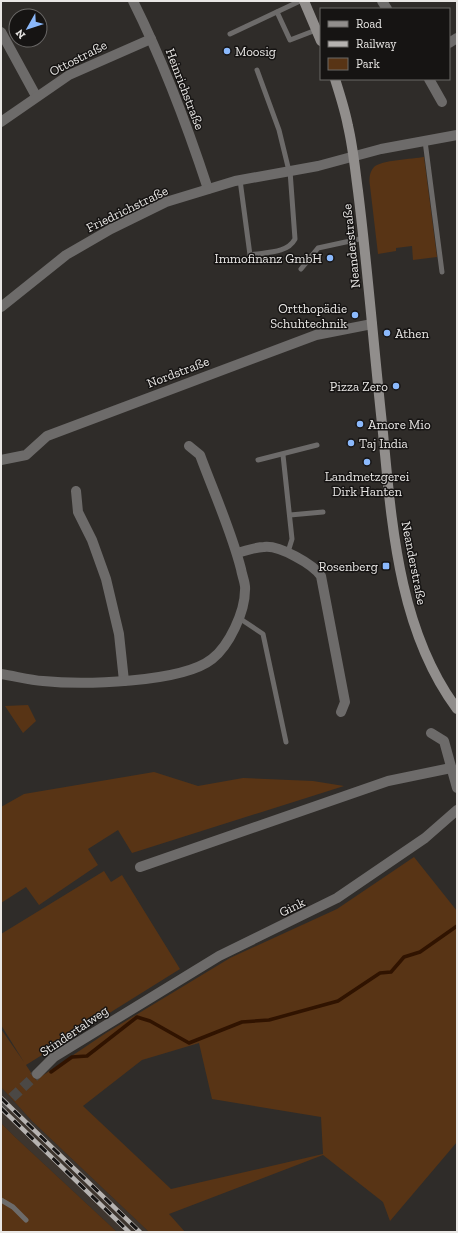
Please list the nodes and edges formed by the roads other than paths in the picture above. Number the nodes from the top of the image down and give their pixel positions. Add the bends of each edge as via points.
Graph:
1 (132, 1) edge
2 (300, 1) edge
3 (304, 1) edge
4 (277, 12) junction
5 (316, 30) junction
6 (1, 32) edge
7 (230, 34) dead end
8 (151, 39) junction
9 (320, 39) edge
10 (258, 70) dead end
11 (335, 80) edge
12 (430, 80) edge
13 (36, 96) junction
14 (442, 102) dead end
15 (1, 122) edge
16 (457, 135) edge
17 (425, 141) junction
18 (353, 156) junction
19 (289, 171) junction
20 (240, 180) junction
21 (208, 189) junction
22 (364, 238) junction
23 (301, 269) dead end
24 (442, 272) dead end
25 (1, 307) edge
26 (372, 324) junction
27 (317, 445) dead end
28 (189, 446) dead end
29 (283, 455) junction
30 (1, 460) edge
31 (258, 460) dead end
32 (76, 491) dead end
33 (323, 512) dead end
34 (290, 515) junction
35 (288, 552) junction
36 (237, 553) junction
37 (239, 618) junction
38 (1, 674) edge
39 (124, 681) junction
40 (457, 709) edge
41 (341, 712) dead end
42 (431, 733) dead end
43 (286, 742) dead end
44 (450, 768) junction
45 (457, 788) edge
46 (457, 810) edge
47 (140, 867) dead end
48 (127, 1011) joint
49 (37, 1074) tunnel mouth
50 (1, 1200) edge
51 (26, 1220) dead end

1 - 8 street, Heinrichstraße
2 - 4 lane
3 - 5 main road
4 - 5 lane via 290,40
4 - 7 lane
5 - 9 main road
6 - 13 street
8 - 13 street, Ottostraße via 69,75
8 - 21 street, Heinrichstraße
10 - 19 lane via 279,130
11 - 18 main road, Neanderstraße
12 - 14 street
13 - 15 street, Ottostraße
16 - 17 street, Friedrichstraße
17 - 18 street, Friedrichstraße
17 - 24 lane
18 - 19 street, Friedrichstraße
18 - 22 main road, Neanderstraße
19 - 20 street, Friedrichstraße
19 - 20 lane via 295,239 292,245 285,249 250,255
20 - 21 street, Friedrichstraße
21 - 25 street, Friedrichstraße via 166,202 111,229 66,255
22 - 23 lane via 318,248
22 - 26 main road, Neanderstraße
26 - 30 street, Nordstraße via 316,335 47,436 26,455
26 - 40 main road, Neanderstraße via 389,495 402,581 421,643 447,696
27 - 29 lane
28 - 36 street via 200,455
29 - 31 lane
29 - 34 lane
32 - 39 street via 78,512 92,540 106,579 119,634
33 - 34 lane
34 - 35 lane via 292,539
35 - 36 street via 265,546
35 - 41 street via 317,570 321,576 345,702
36 - 37 street via 246,590
37 - 39 street via 226,644 212,660 189,671
37 - 43 lane via 263,634
38 - 39 street via 43,681
42 - 44 street via 444,741
44 - 45 street
44 - 47 street via 388,781
46 - 48 street, Gink via 425,838 337,898 219,956
48 - 49 street, Stindertalweg via 54,1057
50 - 51 lane via 13,1207

